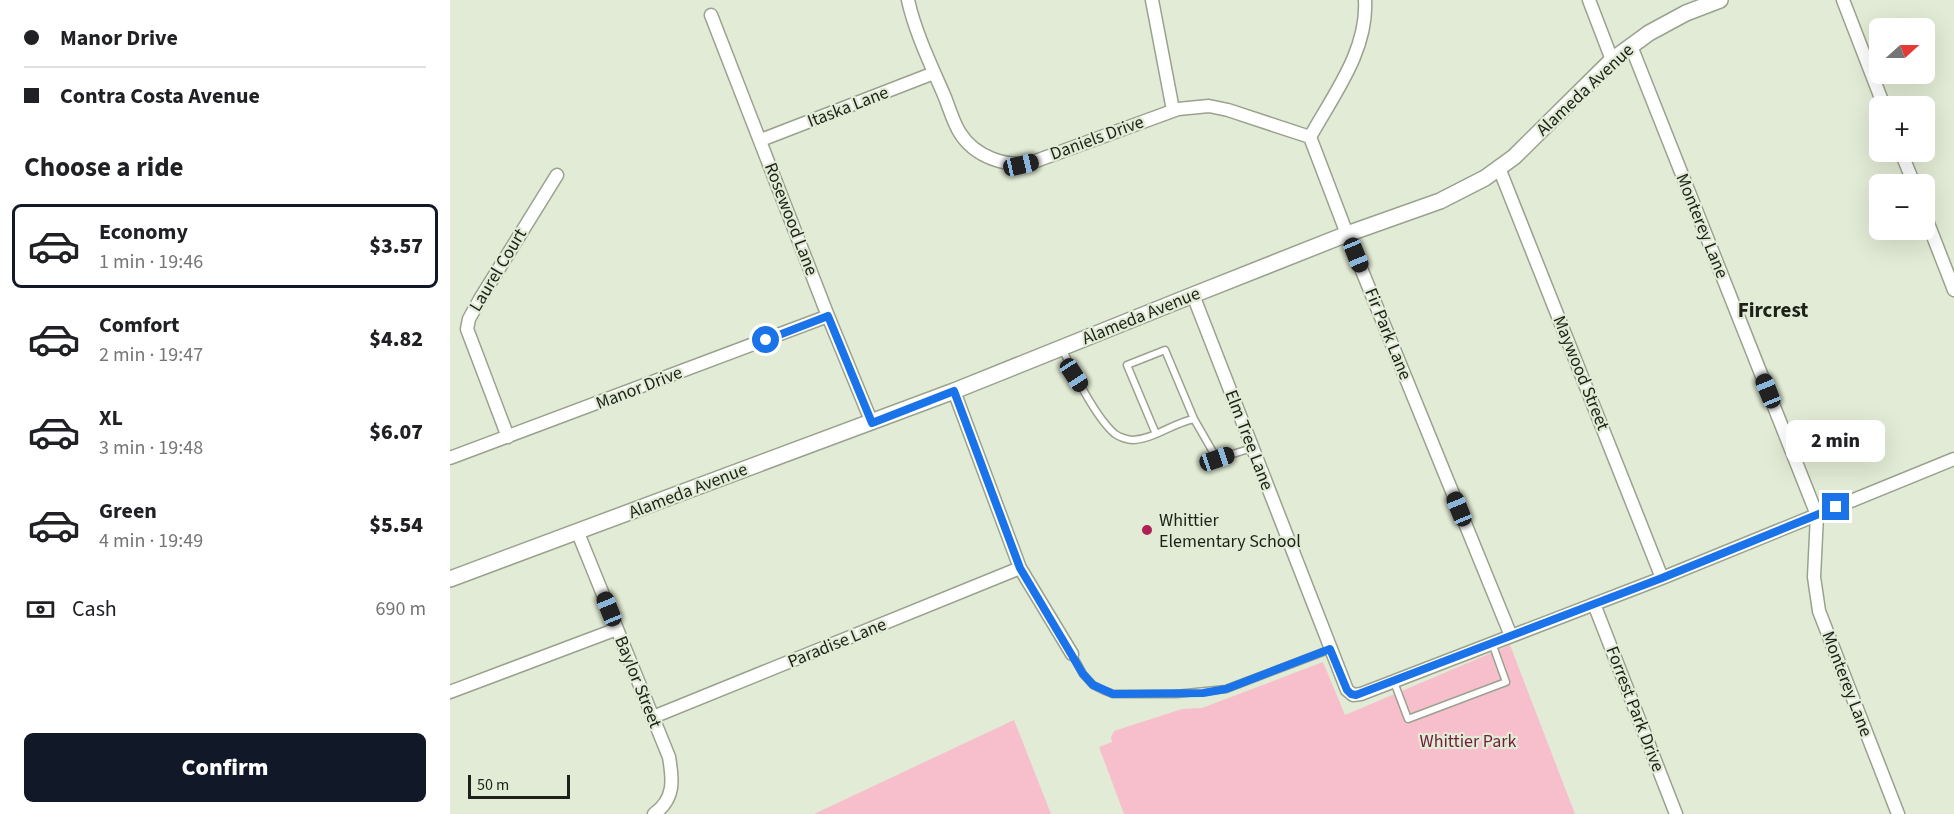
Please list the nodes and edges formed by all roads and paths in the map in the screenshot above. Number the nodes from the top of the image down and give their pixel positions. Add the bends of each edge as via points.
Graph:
1 (908, 0) edge
2 (1152, 0) edge
3 (1365, 0) edge
4 (1589, 0) edge
5 (1720, 0) edge
6 (1844, 0) edge
7 (711, 15) dead end
8 (1631, 46) junction
9 (1612, 60) junction
10 (934, 73) junction
11 (1880, 96) edge
12 (1173, 110) junction
13 (1310, 137) junction
14 (761, 140) junction
15 (1499, 168) junction
16 (557, 175) dead end
17 (1347, 234) junction
18 (1935, 240) edge
19 (1954, 290) edge
20 (1192, 295) junction
21 (828, 316) junction
22 (1062, 348) junction
23 (954, 391) junction
24 (1194, 419) junction
25 (872, 423) junction
26 (1156, 434) junction
27 (508, 437) junction
28 (1252, 448) junction
29 (450, 458) edge
30 (1954, 459) edge
31 (1817, 515) junction
32 (578, 533) junction
33 (1020, 568) junction
34 (1662, 578) junction
35 (450, 579) edge
36 (1594, 604) junction
37 (617, 628) junction
38 (1510, 636) junction
39 (1492, 643) junction
40 (1330, 649) junction
41 (1072, 654) joint
42 (1394, 681) junction
43 (450, 692) edge
44 (653, 717) junction
45 (654, 814) edge
46 (1676, 814) edge
47 (1899, 814) edge

1 - 10 street, Daniels Drive
2 - 12 street
3 - 13 street via 1365,20 1356,54
4 - 9 street
5 - 8 street, Alameda Avenue via 1664,24
6 - 11 street
7 - 14 street, Rosewood Lane
8 - 9 street, Alameda Avenue
8 - 31 street, Monterey Lane
9 - 15 street, Alameda Avenue
10 - 12 street, Daniels Drive via 960,134 988,157 1009,164 1021,165 1050,156
10 - 14 street, Itaska Lane
12 - 13 street, Daniels Drive via 1209,106
13 - 17 street, Fir Park Lane
14 - 21 street, Rosewood Lane
15 - 17 street, Alameda Avenue via 1440,201
15 - 34 street, Maywood Street
16 - 27 street, Laurel Court via 486,289 466,329
17 - 20 street, Alameda Avenue
17 - 38 street, Fir Park Lane
18 - 19 street
20 - 22 street, Alameda Avenue
20 - 28 street, Elm Tree Lane
21 - 25 street, Rosewood Lane
21 - 27 street, Manor Drive
22 - 23 street, Alameda Avenue
22 - 26 lane via 1074,375 1116,436 1132,440
23 - 25 street, Alameda Avenue
23 - 33 street
24 - 26 lane
24 - 26 lane via 1165,350 1127,365
24 - 28 lane via 1217,459
25 - 32 street, Alameda Avenue
27 - 29 street, Manor Drive
28 - 40 street, Elm Tree Lane
30 - 31 street
31 - 34 street
31 - 47 street, Monterey Lane via 1814,578 1819,611
32 - 35 street, Alameda Avenue
32 - 37 street, Baylor Street
33 - 41 street
33 - 44 street, Paradise Lane
34 - 36 street
36 - 38 street
36 - 46 street, Forrest Park Drive
37 - 43 street
37 - 44 street, Baylor Street
38 - 39 street
39 - 42 street
39 - 42 lane via 1506,682 1408,719
40 - 41 lane via 1226,689 1176,694 1113,694 1093,685
40 - 42 street, Elm Tree Lane via 1349,693 1356,695
44 - 45 street, Baylor Street via 669,757 672,790 668,801

